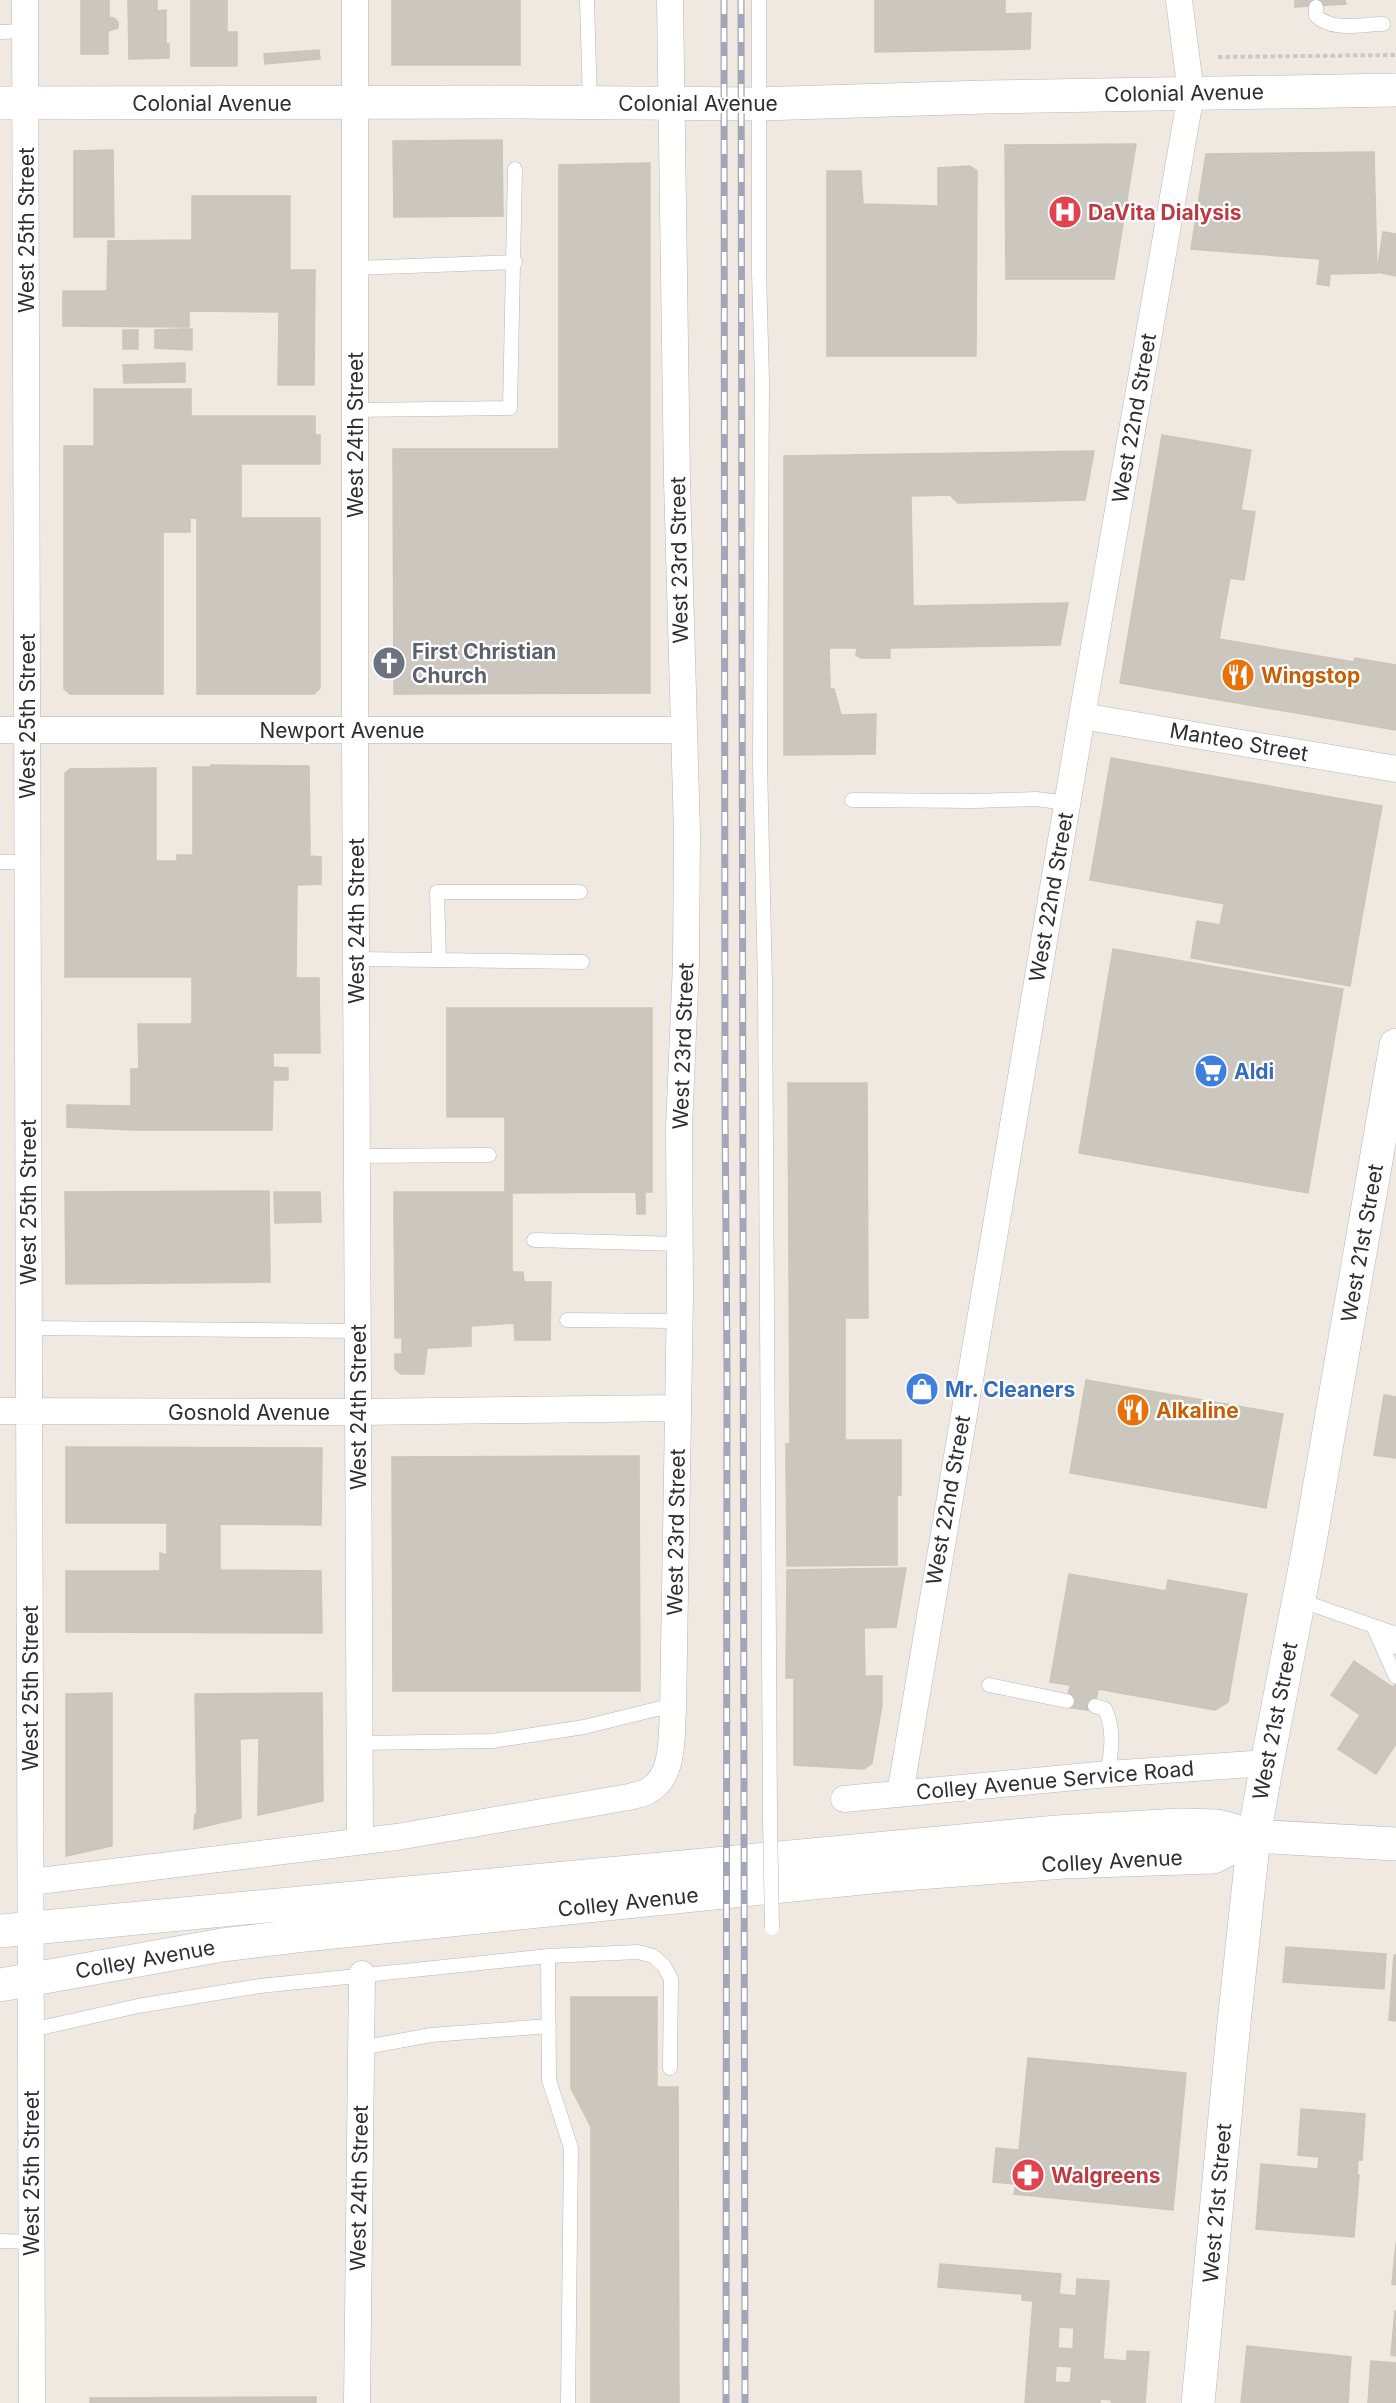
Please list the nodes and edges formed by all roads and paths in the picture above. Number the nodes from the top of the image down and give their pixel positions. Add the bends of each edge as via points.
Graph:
1 (26, 0) edge
2 (355, 0) edge
3 (587, 0) edge
4 (670, 0) edge
5 (759, 0) edge
6 (1179, 0) edge
7 (1316, 7) dead end
8 (1383, 24) dead end
9 (0, 32) edge
10 (26, 32) junction
11 (1396, 55) edge
12 (1218, 57) dead end
13 (1396, 90) edge
14 (1191, 94) junction
15 (356, 102) junction
16 (13, 103) edge
17 (590, 103) junction
18 (758, 104) junction
19 (670, 105) junction
20 (515, 169) dead end
21 (515, 262) junction
22 (356, 268) junction
23 (355, 410) junction
24 (1082, 716) junction
25 (0, 730) edge
26 (27, 730) junction
27 (355, 730) junction
28 (683, 730) junction
29 (1396, 769) edge
30 (852, 800) dead end
31 (1067, 803) junction
32 (0, 862) edge
33 (27, 862) junction
34 (580, 892) dead end
35 (357, 958) junction
36 (439, 960) junction
37 (582, 962) dead end
38 (1396, 1045) edge
39 (357, 1155) junction
40 (489, 1155) dead end
41 (534, 1240) dead end
42 (680, 1244) junction
43 (567, 1320) dead end
44 (680, 1321) junction
45 (28, 1328) junction
46 (357, 1331) junction
47 (678, 1408) junction
48 (0, 1411) edge
49 (29, 1411) junction
50 (358, 1412) junction
51 (1298, 1600) junction
52 (1373, 1628) junction
53 (1396, 1634) edge
54 (1396, 1647) edge
55 (1396, 1663) edge
56 (1396, 1677) edge
57 (989, 1685) dead end
58 (1067, 1701) dead end
59 (673, 1705) junction
60 (1095, 1706) dead end
61 (358, 1743) junction
62 (1266, 1763) junction
63 (1108, 1774) junction
64 (900, 1794) junction
65 (844, 1799) dead end
66 (1254, 1836) junction
67 (360, 1841) junction
68 (1396, 1844) edge
69 (31, 1882) junction
70 (772, 1928) dead end
71 (16, 1930) edge
72 (548, 1956) junction
73 (362, 1974) junction
74 (16, 1982) edge
75 (549, 2026) junction
76 (31, 2030) junction
77 (360, 2048) junction
78 (670, 2068) dead end
79 (0, 2241) edge
80 (32, 2242) junction
81 (32, 2403) edge
82 (357, 2403) edge
83 (568, 2403) edge
84 (1198, 2403) edge

1 - 10 street, West 25th Street
2 - 15 street, West 24th Street
3 - 17 lane
4 - 19 street, West 23rd Street
5 - 18 lane
6 - 14 street, West 22nd Street
7 - 8 lane via 1316,16 1324,24
9 - 10 lane
10 - 16 street, West 25th Street
11 - 12 path
13 - 14 main road, Colonial Avenue
14 - 18 main road, Colonial Avenue
14 - 24 street, West 22nd Street
15 - 16 main road, Colonial Avenue
15 - 17 main road, Colonial Avenue
15 - 22 street, West 24th Street
16 - 26 street, West 25th Street
17 - 19 main road, Colonial Avenue
18 - 19 main road, Colonial Avenue
18 - 70 lane, bridge via 762,381 760,763
19 - 28 street, West 23rd Street
20 - 21 lane
21 - 22 lane
21 - 23 lane via 510,408
22 - 23 street, West 24th Street
23 - 27 street, West 24th Street
24 - 29 street, Manteo Street
24 - 31 street, West 22nd Street
25 - 26 street, Newport Avenue
26 - 27 street, Newport Avenue
26 - 33 street, West 25th Street
27 - 28 street, Newport Avenue
27 - 35 street, West 24th Street
28 - 42 street, West 23rd Street via 687,833
30 - 31 lane via 1036,799
31 - 64 street, West 22nd Street
32 - 33 lane
33 - 45 street, West 25th Street
34 - 36 lane via 437,892
35 - 36 lane
35 - 39 street, West 24th Street
36 - 37 lane
38 - 51 main road, West 21st Street
39 - 40 lane
39 - 46 street, West 24th Street
41 - 42 lane
42 - 44 street, West 23rd Street
43 - 44 lane
44 - 47 street, West 23rd Street
45 - 46 lane
45 - 49 street, West 25th Street
46 - 50 street, West 24th Street
47 - 50 street, Gosnold Avenue
47 - 59 street, West 23rd Street
48 - 49 street, Gosnold Avenue
49 - 50 street, Gosnold Avenue
49 - 69 street, West 25th Street
50 - 61 street, West 24th Street
51 - 52 lane
51 - 62 main road, West 21st Street
52 - 53 lane
52 - 54 lane
52 - 55 lane
52 - 56 lane
57 - 58 lane
59 - 61 lane via 584,1727 492,1741
59 - 67 street, West 23rd Street via 668,1765 648,1791
60 - 63 lane via 1105,1709 1111,1721
61 - 67 street, West 24th Street
62 - 63 street, Colley Avenue Service Road
62 - 66 main road, West 21st Street
63 - 64 street, Colley Avenue Service Road
64 - 65 street, Colley Avenue Service Road
66 - 68 main road, Colley Avenue
66 - 71 main road, Colley Avenue via 1217,1826 1180,1825 1057,1832
66 - 74 main road, Colley Avenue via 1213,1857 1064,1862 891,1875 304,1935 222,1945
66 - 84 main road, West 21st Street
67 - 69 street, West 23rd Street
69 - 71 street, West 25th Street
71 - 74 street, West 25th Street
72 - 73 lane
72 - 75 lane
72 - 78 lane via 638,1952 653,1956 664,1966 671,1979
73 - 76 lane via 249,1987
73 - 77 street, West 24th Street
74 - 76 street, West 25th Street
75 - 77 lane via 430,2035
75 - 83 lane via 549,2080 571,2148
76 - 80 street, West 25th Street
77 - 82 street, West 24th Street
79 - 80 lane
80 - 81 street, West 25th Street

